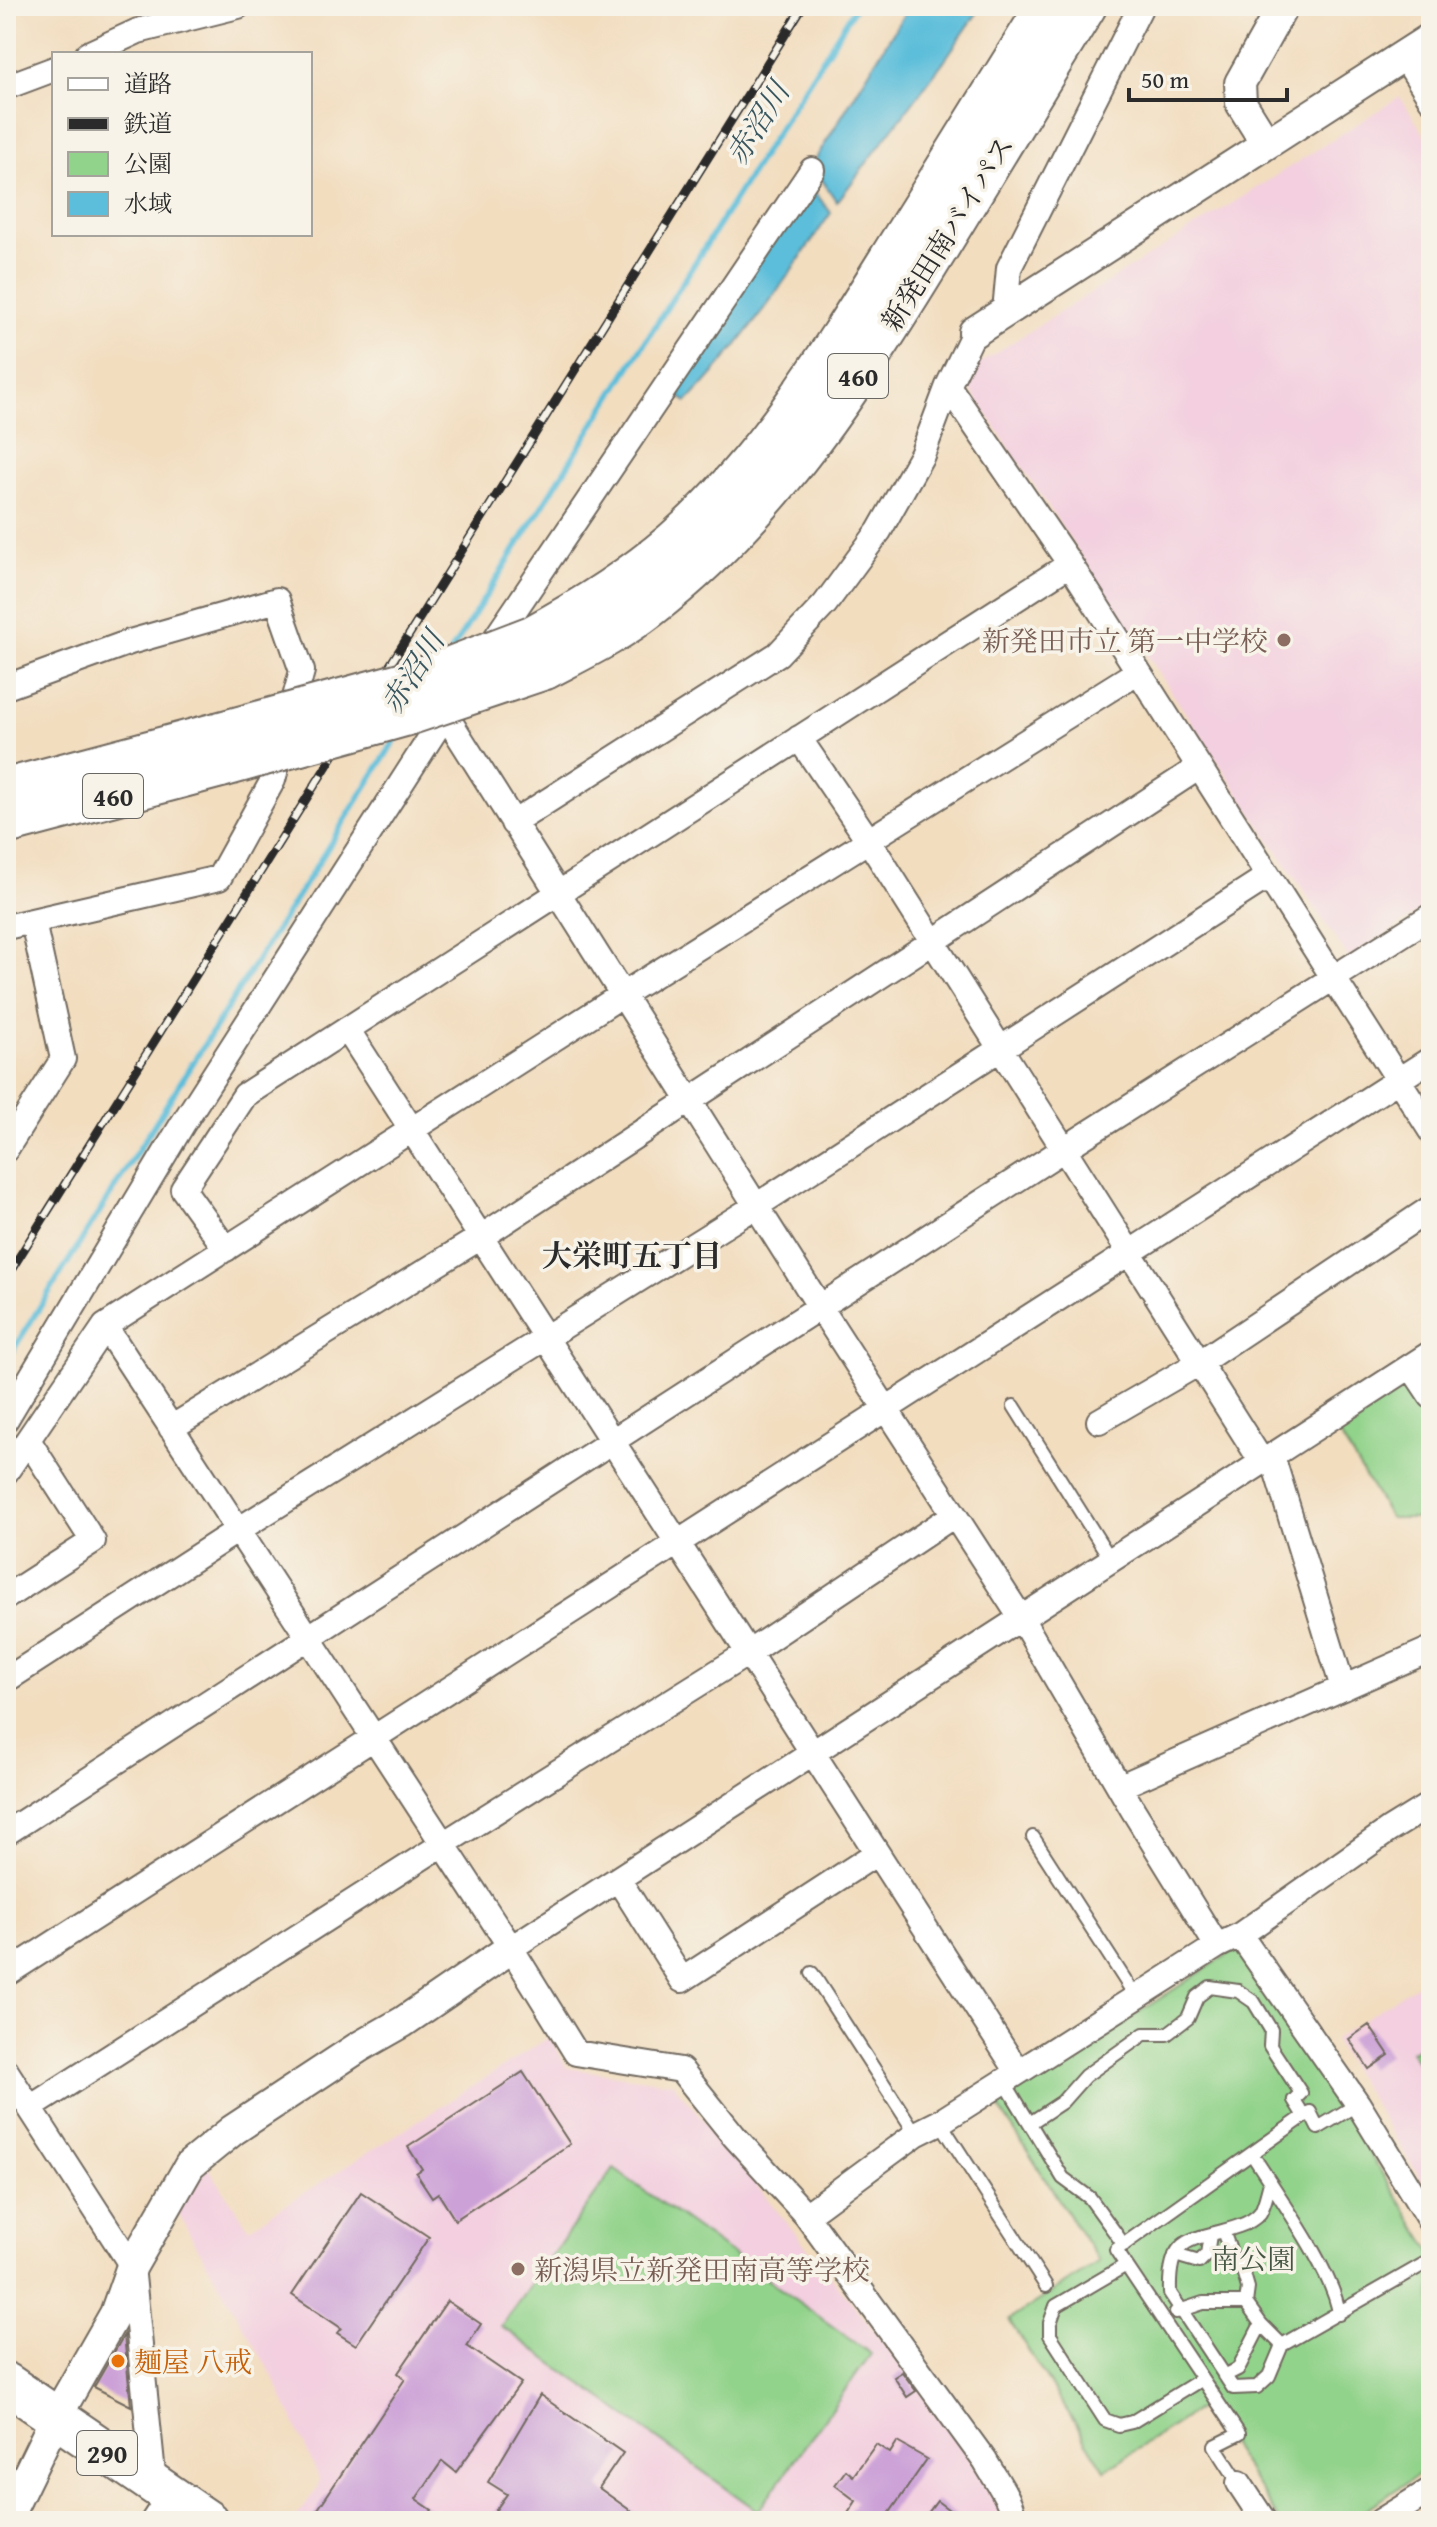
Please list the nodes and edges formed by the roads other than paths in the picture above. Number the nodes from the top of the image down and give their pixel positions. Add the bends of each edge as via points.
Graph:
1 (238, 6) edge
2 (1047, 6) edge
3 (1086, 6) edge
4 (1141, 6) edge
5 (1283, 6) edge
6 (1431, 38) edge
7 (92, 52) edge
8 (1404, 56) junction
9 (52, 70) edge
10 (6, 87) edge
11 (1431, 99) edge
12 (1266, 143) junction
13 (812, 170) dead end
14 (1005, 311) junction
15 (974, 332) joint
16 (948, 386) junction
17 (1070, 564) junction
18 (538, 652) junction
19 (1137, 672) junction
20 (6, 687) edge
21 (445, 714) junction
22 (799, 738) junction
23 (219, 750) junction
24 (1198, 768) junction
25 (6, 789) edge
26 (513, 823) junction
27 (6, 824) edge
28 (869, 841) junction
29 (1267, 877) junction
30 (557, 893) junction
31 (1431, 916) edge
32 (33, 922) junction
33 (6, 927) edge
34 (933, 942) junction
35 (1333, 980) junction
36 (622, 995) junction
37 (347, 1029) junction
38 (1000, 1048) junction
39 (1431, 1059) edge
40 (1398, 1081) junction
41 (688, 1100) junction
42 (412, 1130) junction
43 (1431, 1131) edge
44 (6, 1149) edge
45 (1064, 1149) junction
46 (756, 1206) junction
47 (1431, 1208) edge
48 (481, 1237) junction
49 (226, 1249) junction
50 (1130, 1253) junction
51 (820, 1307) junction
52 (105, 1326) junction
53 (546, 1338) junction
54 (1421, 1359) edge
55 (1199, 1363) junction
56 (1431, 1396) edge
57 (1014, 1406) dead end
58 (886, 1409) junction
59 (6, 1419) edge
60 (1099, 1421) dead end
61 (171, 1428) junction
62 (28, 1440) junction
63 (613, 1442) junction
64 (1267, 1459) junction
65 (6, 1472) edge
66 (954, 1515) junction
67 (238, 1530) junction
68 (678, 1543) junction
69 (1111, 1560) junction
70 (6, 1597) edge
71 (1021, 1618) junction
72 (309, 1639) junction
73 (1431, 1649) edge
74 (748, 1653) junction
75 (6, 1680) edge
76 (1343, 1688) junction
77 (374, 1738) junction
78 (813, 1753) junction
79 (1121, 1786) junction
80 (1431, 1804) edge
81 (6, 1833) edge
82 (1033, 1837) dead end
83 (443, 1844) junction
84 (877, 1853) junction
85 (618, 1879) junction
86 (1240, 1935) junction
87 (1217, 1946) junction
88 (511, 1948) junction
89 (812, 1973) dead end
90 (6, 1974) edge
91 (1136, 1997) junction
92 (6, 2071) edge
93 (1011, 2077) junction
94 (1358, 2104) junction
95 (30, 2108) junction
96 (1304, 2116) junction
97 (940, 2122) junction
98 (1030, 2123) junction
99 (916, 2134) junction
100 (1252, 2154) junction
101 (1270, 2183) junction
102 (806, 2215) junction
103 (1431, 2223) edge
104 (1217, 2233) junction
105 (1124, 2245) junction
106 (1175, 2255) junction
107 (1431, 2260) edge
108 (1126, 2265) junction
109 (132, 2266) junction
110 (1046, 2286) dead end
111 (1246, 2303) junction
112 (1180, 2309) junction
113 (1339, 2314) junction
114 (1163, 2321) junction
115 (1261, 2324) junction
116 (1282, 2345) junction
117 (1224, 2376) junction
118 (1202, 2379) junction
119 (6, 2383) edge
120 (55, 2419) junction
121 (1239, 2483) joint
122 (1431, 2490) edge
123 (159, 2500) edge
124 (6, 2520) edge
125 (208, 2521) edge
126 (1014, 2521) edge
127 (1264, 2521) edge
128 (1381, 2521) edge

1 - 7 street via 138,31
2 - 18 highway, 新発田南バイパス / 460 via 835,347 773,435 673,541
3 - 18 highway, 新発田南バイパス / 460 via 869,361 751,515 697,568 606,637
4 - 14 street via 1009,268
5 - 12 street via 1240,83 1241,103
6 - 8 street
8 - 11 street
8 - 12 street
9 - 10 street
12 - 14 street
13 - 21 street
14 - 15 street
15 - 16 street
16 - 17 street
16 - 26 street via 922,455 879,531 825,604 778,654
17 - 19 street
17 - 22 street
18 - 23 highway, 460, bridge via 408,715
19 - 24 street
19 - 28 street
20 - 32 street via 130,642 277,600 302,671 273,780 219,878
21 - 26 street
21 - 59 street via 182,1125
22 - 28 street
22 - 30 street
23 - 25 highway, 460
23 - 27 highway, 460
24 - 29 street
24 - 34 street
26 - 30 street
28 - 34 street
28 - 36 street
29 - 35 street
29 - 38 street
30 - 36 street
30 - 37 street
31 - 35 street
32 - 33 street
32 - 44 street via 63,1059
34 - 38 street
34 - 41 street
35 - 40 street
35 - 45 street
36 - 41 street
36 - 42 street
37 - 42 street
37 - 49 street via 245,1095 183,1189
38 - 45 street
38 - 46 street
39 - 40 street
40 - 43 street
40 - 50 street
41 - 46 street
41 - 48 street
42 - 48 street
42 - 49 street
45 - 50 street
45 - 51 street
46 - 51 street
46 - 53 street
47 - 55 street
48 - 53 street
48 - 61 street
49 - 52 street
50 - 55 street
50 - 58 street
51 - 58 street
51 - 63 street
52 - 61 street
52 - 62 street
53 - 63 street
53 - 67 street
54 - 56 street
54 - 64 street
55 - 60 street
55 - 64 street
57 - 69 lane
58 - 66 street
58 - 68 street
61 - 67 street
62 - 65 street
62 - 70 street via 93,1541
63 - 68 street
63 - 72 street
64 - 69 street
64 - 76 street
66 - 71 street
66 - 74 street
67 - 72 street
67 - 75 street
68 - 74 street
68 - 77 street
69 - 71 street
71 - 78 street
71 - 79 street
72 - 77 street
72 - 81 street
73 - 76 street
74 - 78 street
74 - 83 street
76 - 79 street
77 - 83 street
77 - 90 street
78 - 84 street
78 - 85 street
79 - 87 street
80 - 86 street
82 - 91 lane
83 - 88 street
83 - 95 street
84 - 85 street via 682,1980
84 - 93 street
85 - 88 street
86 - 87 street
86 - 94 street
87 - 91 street
88 - 102 street via 576,2053 681,2070
88 - 109 street via 233,2130 190,2165
89 - 99 lane
91 - 93 street
92 - 95 street
93 - 97 street
93 - 98 lane
94 - 96 lane via 1318,2128 1310,2112
94 - 103 street
95 - 109 street
96 - 98 lane via 1294,2100 1301,2093 1270,2046 1271,2030 1254,2002 1238,1991 1210,1987 1197,1997 1188,2018 1167,2034 1144,2034
96 - 100 lane
97 - 99 street
97 - 110 lane
98 - 105 lane via 1063,2178 1090,2198
99 - 102 street
100 - 101 lane
100 - 105 lane
101 - 104 lane via 1261,2211 1250,2222
101 - 113 lane via 1326,2275
102 - 126 street via 985,2461
104 - 106 lane via 1185,2242
104 - 106 lane via 1199,2262
104 - 111 lane via 1241,2264
105 - 108 lane via 1116,2250
106 - 112 lane via 1170,2293
107 - 113 lane
108 - 114 lane
108 - 118 lane via 1056,2306 1050,2323 1050,2335 1105,2420 1132,2422
109 - 120 street via 115,2314
109 - 123 street
111 - 112 lane
111 - 115 lane
112 - 114 lane
112 - 117 lane
113 - 116 lane
114 - 118 lane
115 - 116 lane
115 - 117 lane via 1238,2369
116 - 117 lane via 1269,2376 1257,2387 1233,2388
118 - 121 lane via 1239,2434 1215,2446
119 - 120 highway, 290
120 - 123 highway, 290
120 - 124 street
121 - 127 street
122 - 128 street
123 - 125 highway, 290

